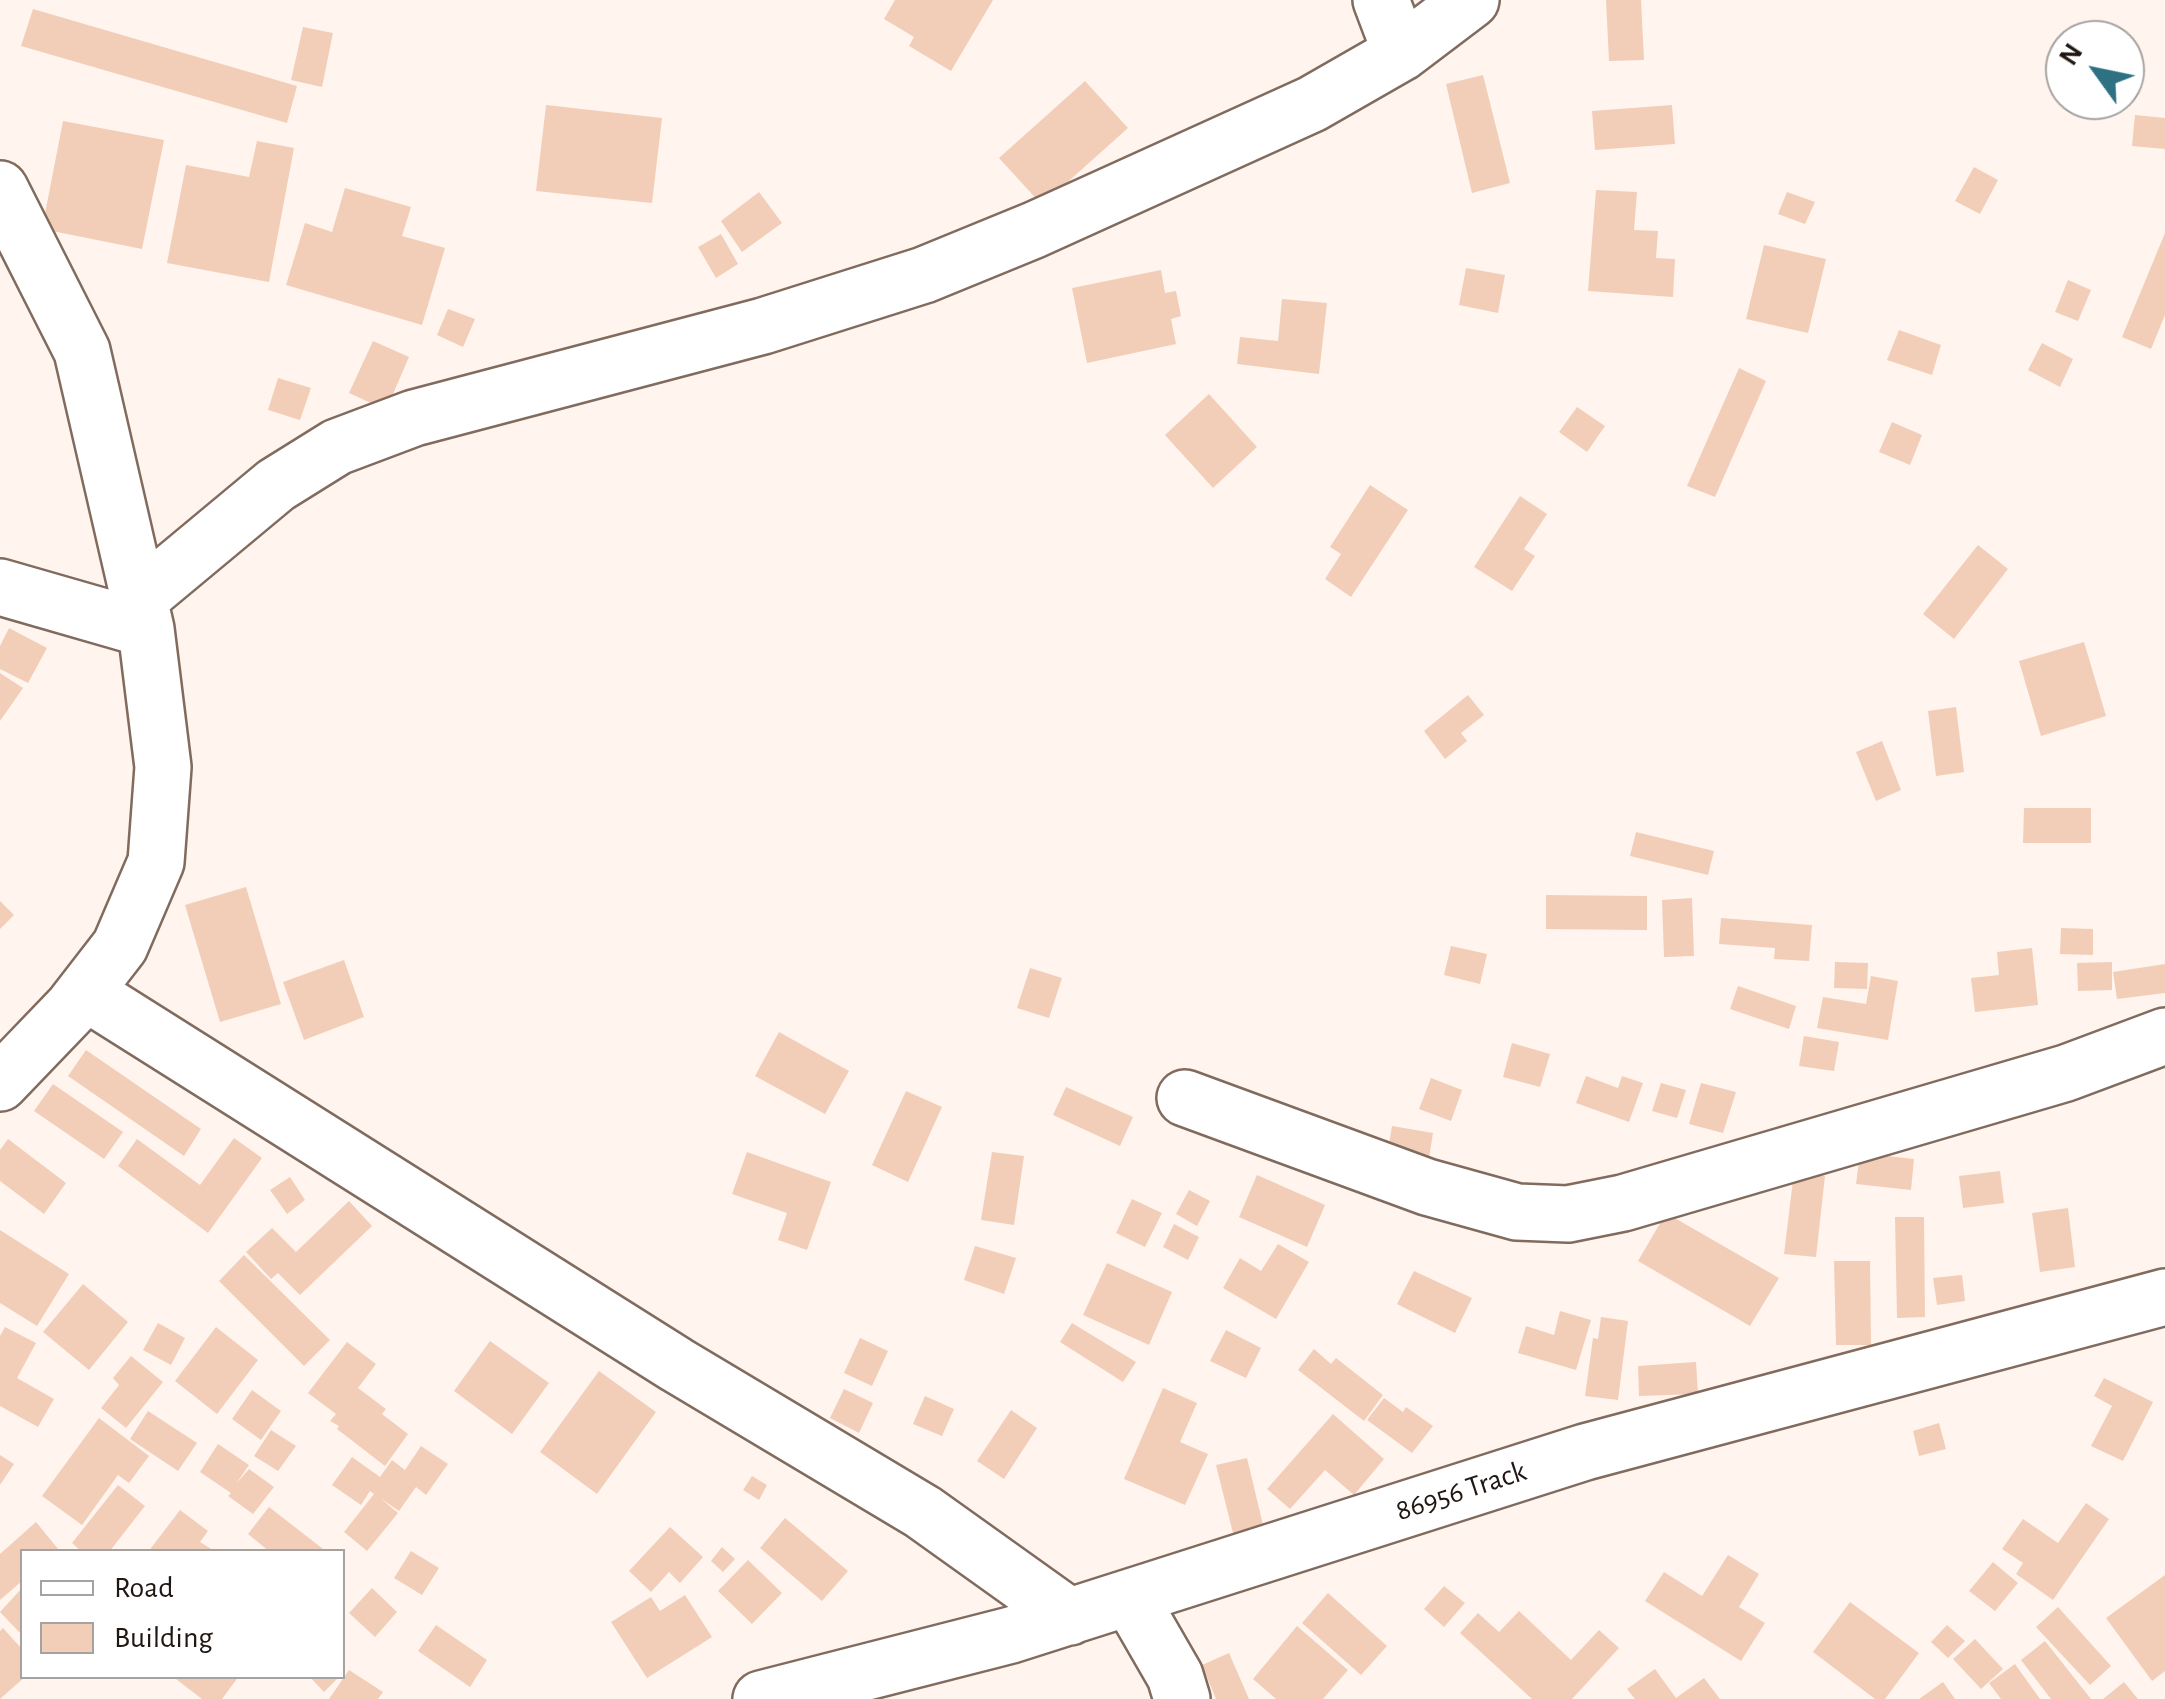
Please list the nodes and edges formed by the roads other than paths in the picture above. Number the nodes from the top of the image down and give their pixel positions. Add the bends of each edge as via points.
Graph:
1 (1381, 0) edge
2 (1471, 0) edge
3 (1400, 54) junction
4 (0, 189) edge
5 (0, 587) edge
6 (142, 614) junction
7 (85, 992) junction
8 (2165, 1036) edge
9 (0, 1083) edge
10 (1186, 1098) dead end
11 (2165, 1297) edge
12 (1130, 1598) junction
13 (1070, 1617) junction
14 (761, 1699) edge
15 (1182, 1699) edge

1 - 3 street
2 - 3 street
3 - 6 street via 1312,104 924,275 763,326 414,418 338,447 276,485
4 - 6 street via 82,351
5 - 6 street
6 - 7 street via 163,767 156,862 120,946
7 - 9 street
7 - 13 street via 923,1512
8 - 10 street via 1937,1112 1568,1214 1517,1212 1426,1187
11 - 12 street, 86956 Track via 1585,1452
12 - 13 street, 86956 Track
12 - 15 street
13 - 14 street, 86956 Track

